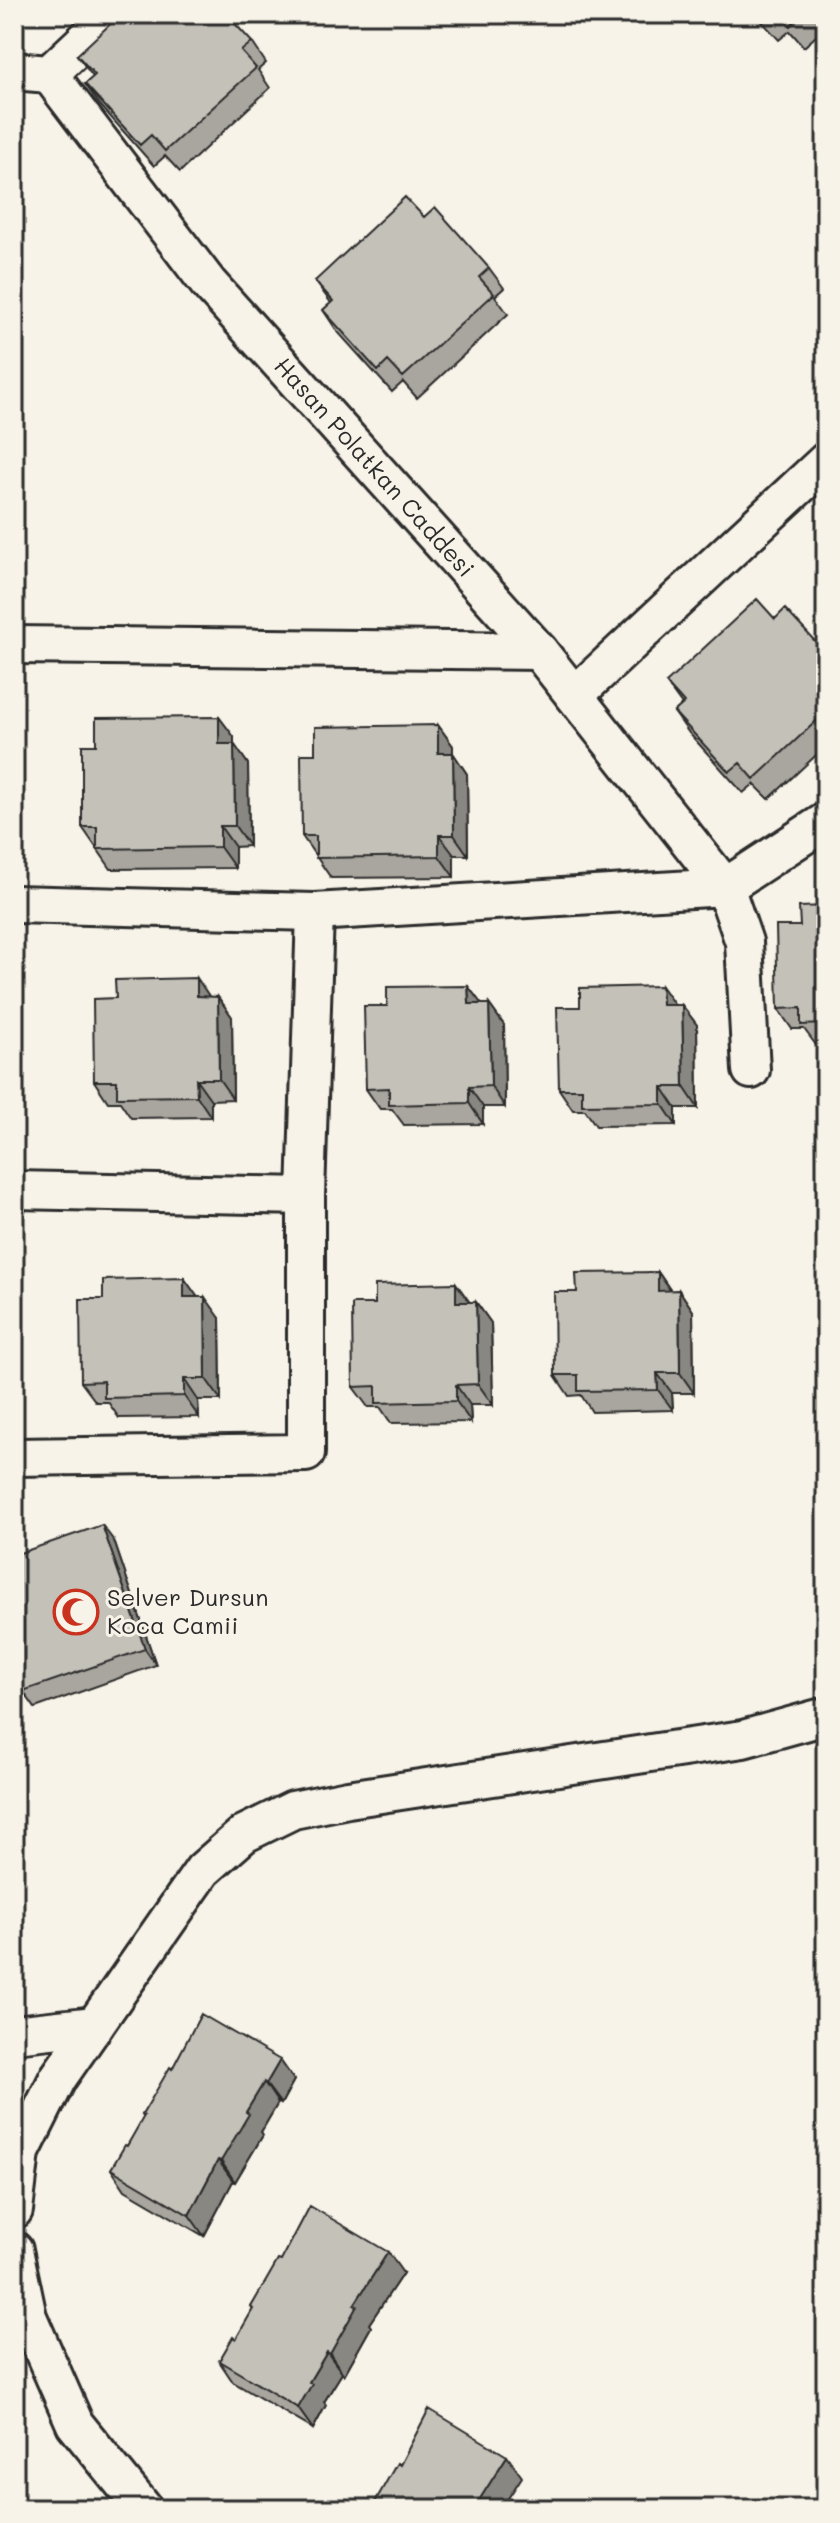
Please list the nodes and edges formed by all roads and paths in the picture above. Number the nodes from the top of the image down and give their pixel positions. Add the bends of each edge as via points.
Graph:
1 (113, 14) edge
2 (32, 73) edge
3 (826, 461) edge
4 (14, 645) edge
5 (539, 651) junction
6 (575, 695) junction
7 (826, 821) edge
8 (725, 887) junction
9 (14, 904) edge
10 (315, 912) junction
11 (751, 1070) dead end
12 (14, 1190) edge
13 (306, 1196) junction
14 (14, 1457) edge
15 (826, 1716) edge
16 (95, 2025) junction
17 (14, 2034) edge
18 (14, 2210) edge
19 (14, 2250) edge
20 (144, 2509) edge

1 - 2 street
2 - 5 street, Hasan Polatkan Caddesi via 208,283
3 - 6 street
4 - 5 street
5 - 6 street, Hasan Polatkan Caddesi
6 - 8 street, Hasan Polatkan Caddesi
7 - 8 street
8 - 10 street
8 - 11 street, Hasan Polatkan Caddesi via 744,942
9 - 10 street
10 - 13 street
12 - 13 street
13 - 14 street via 306,1453
15 - 16 street via 743,1739 293,1810 244,1834 203,1870
16 - 17 street
16 - 18 street via 58,2078 21,2152
19 - 20 street via 28,2317 75,2424

